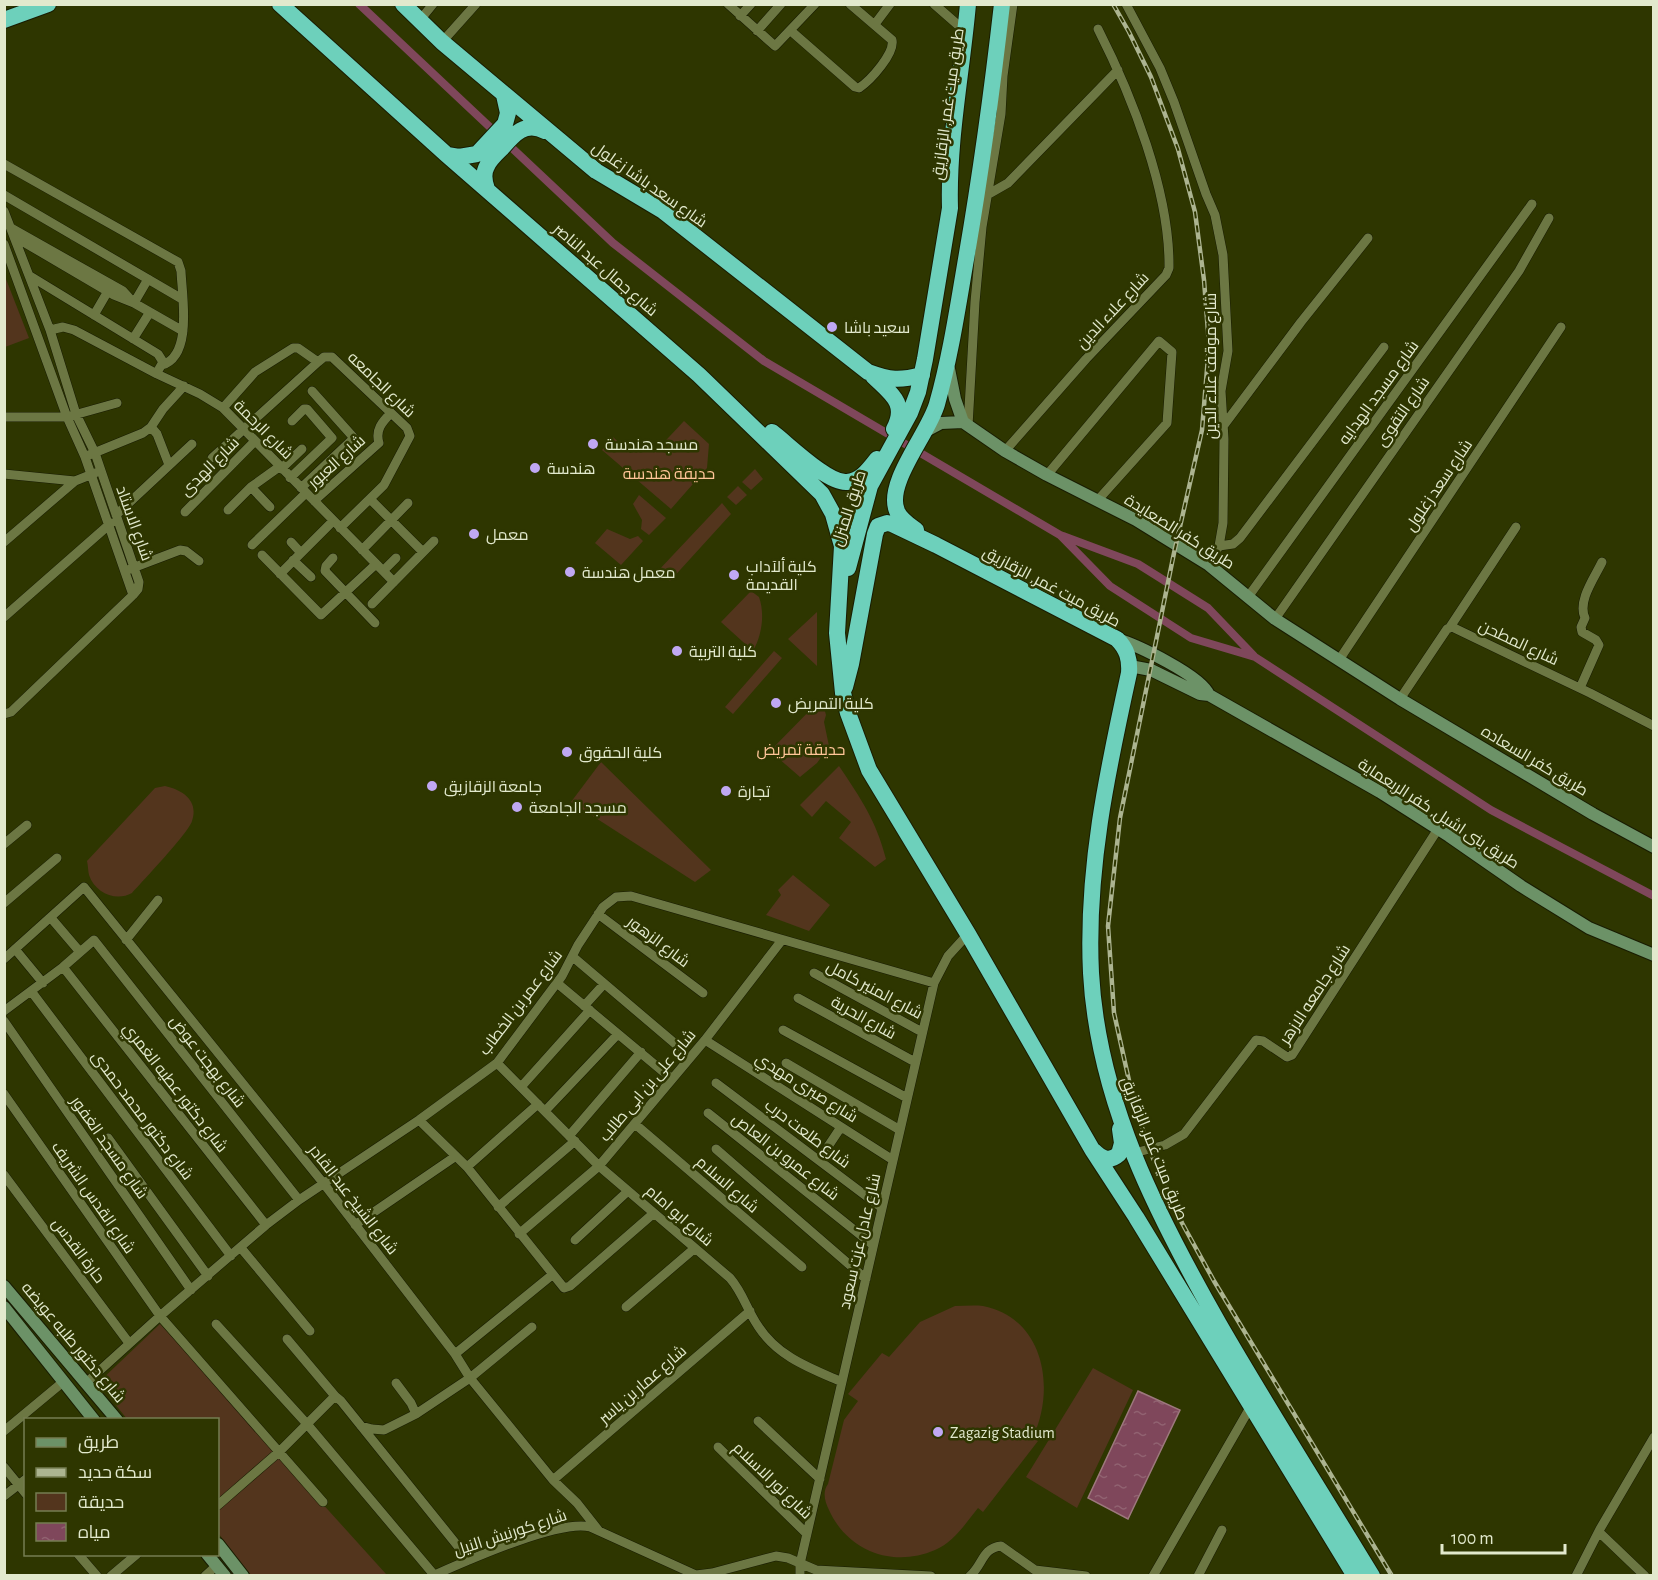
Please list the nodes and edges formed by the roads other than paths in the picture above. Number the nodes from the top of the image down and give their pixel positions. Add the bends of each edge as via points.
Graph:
1 (48, 4) edge
2 (280, 4) edge
3 (403, 4) edge
4 (433, 4) edge
5 (477, 4) edge
6 (728, 4) edge
7 (751, 4) edge
8 (781, 4) edge
9 (814, 4) edge
10 (850, 4) edge
11 (890, 4) edge
12 (934, 4) edge
13 (968, 4) edge
14 (979, 4) edge
15 (992, 4) edge
16 (1002, 4) edge
17 (1013, 4) edge
18 (1126, 4) edge
19 (740, 16) junction
20 (4, 20) edge
21 (420, 20) junction
22 (875, 24) junction
23 (1098, 29) dead end
24 (757, 31) junction
25 (791, 31) junction
26 (966, 32) junction
27 (442, 42) junction
28 (1118, 70) junction
29 (504, 95) junction
30 (510, 128) junction
31 (548, 133) junction
32 (967, 154) junction
33 (447, 155) junction
34 (482, 159) junction
35 (4, 164) edge
36 (487, 189) junction
37 (4, 195) edge
38 (981, 199) junction
39 (1532, 204) dead end
40 (950, 208) junction
41 (4, 211) edge
42 (1549, 218) dead end
43 (11, 228) junction
44 (15, 237) junction
45 (1368, 238) dead end
46 (4, 244) edge
47 (25, 264) junction
48 (14, 268) junction
49 (30, 276) junction
50 (148, 279) junction
51 (108, 291) junction
52 (182, 299) junction
53 (134, 303) junction
54 (150, 312) junction
55 (94, 315) junction
56 (1561, 327) dead end
57 (50, 330) junction
58 (183, 331) junction
59 (130, 337) junction
60 (1384, 347) dead end
61 (116, 352) junction
62 (318, 362) junction
63 (948, 363) junction
64 (162, 365) junction
65 (868, 372) junction
66 (157, 374) junction
67 (922, 375) junction
68 (184, 386) junction
69 (312, 391) dead end
70 (719, 394) junction
71 (117, 403) dead end
72 (223, 408) junction
73 (391, 413) junction
74 (72, 415) junction
75 (4, 417) edge
76 (902, 419) junction
77 (292, 421) dead end
78 (966, 424) junction
79 (1224, 425) junction
80 (151, 427) junction
81 (242, 429) junction
82 (926, 431) junction
83 (255, 442) junction
84 (192, 444) dead end
85 (302, 449) dead end
86 (1005, 451) junction
87 (90, 455) junction
88 (212, 458) dead end
89 (879, 461) junction
90 (169, 465) junction
91 (280, 468) junction
92 (96, 472) junction
93 (4, 474) edge
94 (1047, 476) junction
95 (290, 478) junction
96 (75, 481) junction
97 (251, 487) junction
98 (303, 491) junction
99 (370, 499) junction
100 (314, 501) junction
101 (1097, 501) junction
102 (408, 503) dead end
103 (270, 507) dead end
104 (228, 510) dead end
105 (185, 512) dead end
106 (117, 516) junction
107 (391, 520) junction
108 (109, 525) junction
109 (337, 525) junction
110 (1516, 527) dead end
111 (434, 541) dead end
112 (4, 542) edge
113 (291, 542) dead end
114 (936, 544) junction
115 (252, 545) dead end
116 (1220, 546) junction
117 (362, 550) junction
118 (423, 552) junction
119 (301, 553) junction
120 (262, 555) dead end
121 (333, 558) dead end
122 (396, 558) dead end
123 (293, 560) junction
124 (199, 561) dead end
125 (1602, 562) dead end
126 (376, 564) junction
127 (1209, 565) junction
128 (135, 567) junction
129 (125, 570) junction
130 (383, 572) junction
131 (280, 574) junction
132 (311, 577) dead end
133 (394, 582) junction
134 (346, 592) junction
135 (133, 595) junction
136 (1248, 597) junction
137 (839, 598) junction
138 (372, 604) dead end
139 (4, 617) edge
140 (1275, 618) junction
141 (375, 623) dead end
142 (1450, 627) junction
143 (1117, 639) junction
144 (1340, 660) junction
145 (1130, 666) junction
146 (1580, 688) junction
147 (843, 693) junction
148 (1209, 695) junction
149 (1400, 699) junction
150 (4, 714) edge
151 (1653, 726) edge
152 (27, 825) dead end
153 (1438, 829) junction
154 (4, 844) edge
155 (1653, 847) edge
156 (57, 858) dead end
157 (158, 900) dead end
158 (4, 903) edge
159 (598, 915) junction
160 (51, 918) junction
161 (968, 934) junction
162 (126, 940) junction
163 (782, 940) junction
164 (15, 949) junction
165 (80, 952) junction
166 (1653, 955) edge
167 (573, 957) junction
168 (4, 959) edge
169 (63, 967) junction
170 (814, 973) dead end
171 (43, 983) junction
172 (556, 983) junction
173 (934, 983) junction
174 (604, 984) junction
175 (31, 991) junction
176 (703, 993) dead end
177 (798, 998) dead end
178 (587, 1008) junction
179 (5, 1009) edge
180 (4, 1021) edge
181 (783, 1030) dead end
182 (922, 1032) junction
183 (618, 1034) junction
184 (705, 1040) junction
185 (679, 1047) dead end
186 (640, 1052) junction
187 (915, 1062) junction
188 (496, 1063) junction
189 (786, 1063) dead end
190 (672, 1079) junction
191 (716, 1083) dead end
192 (520, 1087) junction
193 (4, 1094) edge
194 (907, 1098) junction
195 (541, 1108) junction
196 (1116, 1109) junction
197 (708, 1113) dead end
198 (419, 1120) junction
199 (635, 1124) junction
200 (841, 1127) junction
201 (900, 1130) junction
202 (108, 1137) dead end
203 (572, 1138) junction
204 (716, 1149) dead end
205 (1093, 1151) junction
206 (1134, 1153) junction
207 (456, 1156) junction
208 (819, 1160) junction
209 (892, 1160) junction
210 (599, 1166) junction
211 (467, 1167) junction
212 (4, 1175) edge
213 (324, 1184) junction
214 (628, 1191) junction
215 (1150, 1192) junction
216 (299, 1200) junction
217 (498, 1207) junction
218 (882, 1208) junction
219 (1132, 1211) junction
220 (654, 1213) junction
221 (355, 1224) junction
222 (266, 1225) junction
223 (519, 1234) junction
224 (575, 1240) dead end
225 (873, 1245) junction
226 (241, 1248) junction
227 (695, 1248) junction
228 (231, 1256) junction
229 (802, 1267) dead end
230 (552, 1275) junction
231 (208, 1276) junction
232 (866, 1279) junction
233 (4, 1286) edge
234 (191, 1290) junction
235 (4, 1307) edge
236 (626, 1307) dead end
237 (750, 1311) junction
238 (160, 1316) junction
239 (216, 1324) dead end
240 (532, 1327) dead end
241 (310, 1331) dead end
242 (287, 1338) dead end
243 (129, 1343) junction
244 (455, 1354) junction
245 (470, 1378) junction
246 (63, 1382) junction
247 (87, 1382) junction
248 (842, 1382) junction
249 (396, 1383) dead end
250 (335, 1396) junction
251 (1251, 1406) junction
252 (416, 1414) junction
253 (93, 1418) edge
254 (116, 1418) edge
255 (758, 1421) dead end
256 (307, 1424) junction
257 (360, 1425) junction
258 (4, 1431) edge
259 (1653, 1437) edge
260 (718, 1447) dead end
261 (280, 1451) junction
262 (4, 1467) edge
263 (820, 1479) junction
264 (554, 1480) junction
265 (22, 1482) edge
266 (4, 1496) edge
267 (323, 1502) dead end
268 (219, 1504) edge
269 (1222, 1530) dead end
270 (598, 1531) junction
271 (1599, 1532) junction
272 (807, 1534) junction
273 (219, 1545) edge
274 (80, 1556) edge
275 (135, 1556) edge
276 (209, 1556) edge
277 (469, 1560) junction
278 (800, 1564) junction
279 (220, 1571) edge
280 (677, 1572) edge
281 (97, 1575) edge
282 (111, 1575) edge
283 (205, 1575) edge
284 (243, 1575) edge
285 (434, 1575) edge
286 (800, 1575) edge
287 (931, 1575) edge
288 (970, 1575) edge
289 (1086, 1575) edge
290 (1153, 1575) edge
291 (1198, 1575) edge
292 (1355, 1575) edge
293 (1372, 1575) edge
294 (1576, 1575) edge
295 (1645, 1575) edge

1 - 20 highway
2 - 33 highway, شارع جمال عبد الناصر
3 - 21 highway, شارع سعد باشا زغلول
4 - 21 street
5 - 27 street
6 - 19 street
7 - 19 street
8 - 24 street
9 - 25 street
10 - 22 street
11 - 22 street
12 - 26 street
13 - 26 highway, طريق ميت غمر, الزقازيق
14 - 32 highway, طريق ميت غمر, الزقازيق
15 - 32 highway, طريق ميت غمر, الزقازيق
16 - 38 highway, طريق ميت غمر, الزقازيق
17 - 38 street via 1001,114
18 - 79 street, شارع موقف علاء الدين via 1160,68 1215,214 1225,273 1228,345 1221,391
19 - 24 street
21 - 27 highway, شارع سعد باشا زغلول
22 - 25 street via 892,40 892,50 862,87 855,87
23 - 28 street, شارع علاء الدين
24 - 25 street via 775,46
26 - 40 highway, طريق ميت غمر, الزقازيق
27 - 29 highway, شارع سعد باشا زغلول
28 - 38 street via 1008,183
28 - 86 street, شارع علاء الدين via 1138,120 1160,195 1168,271
29 - 30 highway
29 - 31 highway, شارع سعد باشا زغلول
30 - 31 highway via 535,127
30 - 34 highway
31 - 65 highway, شارع سعد باشا زغلول via 596,171 663,211
32 - 38 highway, طريق ميت غمر, الزقازيق via 972,185
32 - 40 highway, طريق ميت غمر, الزقازيق
33 - 34 highway
33 - 36 highway, شارع جمال عبد الناصر
34 - 36 highway
35 - 52 street via 176,260 181,271
36 - 70 highway, شارع جمال عبد الناصر
37 - 50 street
38 - 63 highway, طريق ميت غمر, الزقازيق
38 - 78 street
39 - 136 street, شارع مسجد الهدايه
40 - 67 highway, طريق ميت غمر, الزقازيق
41 - 43 street, شارع الاستاد
42 - 140 street, شارع التقوى via 1519,271
43 - 44 street, شارع الاستاد
43 - 53 street via 123,291
44 - 47 street, شارع الاستاد
44 - 51 street
45 - 79 street
46 - 48 street, شارع الاستاد
47 - 48 street
47 - 49 street, شارع الاستاد
48 - 74 street, شارع الاستاد
49 - 55 street
49 - 57 street, شارع الاستاد
50 - 52 street
50 - 53 street
51 - 53 street
51 - 55 street
52 - 58 street
53 - 54 street
54 - 58 street
54 - 59 street
55 - 59 street
56 - 144 street, شارع سعد زغلول
57 - 61 street, شارع الرحمة via 70,328
57 - 74 street, شارع الاستاد
58 - 64 street via 182,345 174,358
59 - 61 street
59 - 64 street via 161,356
60 - 116 street via 1236,543
61 - 66 street, شارع الرحمة
62 - 72 street via 293,348 255,372
62 - 73 street, شارع الجامعه via 332,357
62 - 81 street
63 - 78 street via 955,399
63 - 82 highway, طريق ميت غمر, الزقازيق
64 - 66 street
65 - 67 highway, شارع سعد باشا زغلول via 888,380
65 - 76 highway via 896,401
66 - 68 street, شارع الرحمة
67 - 76 highway, طريق ميت غمر, الزقازيق via 913,404
68 - 72 street, شارع الرحمة
68 - 80 street
69 - 98 street via 354,438
70 - 89 highway via 735,399 838,481 857,479
70 - 137 highway, شارع جمال عبد الناصر via 813,484 828,504 842,546
71 - 74 street
72 - 81 street, شارع الرحمة
73 - 99 street, شارع الجامعه via 409,430 409,441 387,481
73 - 100 street, شارع العبور via 380,426 379,443
74 - 75 street
74 - 87 street, شارع الاستاد
76 - 89 highway, طريق ميت غمر, الزقازيق
77 - 95 street via 307,409 332,439
78 - 82 street via 941,423
78 - 86 street, طريق كفر الصعايدة
79 - 116 street, شارع موقف علاء الدين
80 - 87 street
80 - 90 street
81 - 83 street, شارع الرحمة
81 - 88 street
82 - 114 highway, طريق ميت غمر, الزقازيق via 894,493 897,513
83 - 91 street, شارع الرحمة
83 - 105 street, شارع الهدى
84 - 90 street
85 - 91 street
86 - 94 street, طريق كفر الصعايدة
87 - 92 street, شارع الاستاد
89 - 137 highway, طريق المنزل
90 - 106 street
91 - 95 street, شارع الرحمة
91 - 97 street
92 - 96 street
92 - 106 street, شارع الاستاد
92 - 108 street, شارع الاستاد
93 - 96 street
94 - 101 street, طريق كفر الصعايدة
94 - 101 street via 1159,341 1173,352 1167,423
95 - 98 street, شارع الرحمة
96 - 112 street
97 - 103 street
97 - 104 street
98 - 100 street, شارع الرحمة
98 - 115 street
99 - 107 street
99 - 109 street
100 - 109 street, شارع الرحمة
101 - 127 street, طريق كفر الصعايدة
102 - 107 street
106 - 108 street
106 - 128 street, شارع الاستاد
107 - 117 street
107 - 118 street
108 - 129 street, شارع الاستاد
108 - 139 street
109 - 117 street, شارع الرحمة
109 - 119 street
110 - 142 street
111 - 118 street
113 - 119 street
114 - 143 highway, طريق ميت غمر, الزقازيق
114 - 147 highway, طريق ميت غمر, الزقازيق via 891,524 878,526
116 - 127 street, شارع موقف علاء الدين
117 - 126 street, شارع الرحمة
118 - 133 street
119 - 123 street
120 - 131 street
121 - 134 street via 325,570
122 - 130 street
123 - 131 street
123 - 132 street
124 - 128 street via 180,550
125 - 146 street via 1586,595 1581,627 1599,645
126 - 130 street, شارع الرحمة
126 - 134 street
127 - 136 street, طريق كفر الصعايدة
128 - 129 street
128 - 135 street, شارع الاستاد via 139,582
129 - 135 street, شارع الاستاد
130 - 133 street, شارع الرحمة
131 - 134 street via 321,615
133 - 138 street
134 - 141 street
135 - 150 street via 11,712
136 - 140 street, طريق كفر الصعايدة
137 - 147 highway via 838,653
140 - 144 street, طريق كفر الصعايدة
142 - 146 street, شارع المطحن
142 - 149 street
143 - 145 highway, طريق ميت غمر, الزقازيق
143 - 148 street via 1154,654 1196,680
144 - 149 street, طريق كفر الصعايدة
145 - 148 street via 1151,670
145 - 196 highway, طريق ميت غمر, الزقازيق via 1102,802 1090,918 1094,1002 1102,1056
146 - 151 street, شارع المطحن
147 - 161 highway via 869,770
148 - 153 street, طريق بنى اشبل, كفر الربعماية via 1345,771
149 - 155 street, طريق كفر السعاده
152 - 154 street
153 - 166 street, طريق بنى اشبل, كفر الربعماية via 1589,928
153 - 206 street, شارع جامعه الازهر via 1292,1055 1287,1057 1256,1040 1184,1134 1165,1145
156 - 158 street
157 - 162 street
159 - 163 street, شارع عمر بن الخطاب via 611,899 626,894
159 - 167 street, شارع عمر بن الخطاب
159 - 176 street, شارع الزهور
160 - 162 street, شارع الشيخ عبد القادر via 84,887
160 - 164 street
160 - 165 street
161 - 173 street, شارع عادل عزت سعود via 948,956
161 - 205 highway
162 - 213 street, شارع الشيخ عبد القادر
163 - 173 street, شارع عمر بن الخطاب
163 - 184 street, شارع على بن ابى طالب
164 - 168 street
164 - 171 street
165 - 169 street
165 - 216 street, شارع بهجت عوض via 94,940
167 - 172 street, شارع عمر بن الخطاب
167 - 174 street
169 - 171 street
169 - 222 street, شارع دكتور عطيه الغمري
170 - 182 street, شارع المنير كامل
171 - 175 street
172 - 178 street
172 - 188 street, شارع عمر بن الخطاب
173 - 182 street, شارع عادل عزت سعود
174 - 178 street
174 - 185 street
175 - 179 street
175 - 228 street, شارع دكتور محمد حمدى
177 - 187 street, شارع الحرية
178 - 183 street
178 - 192 street
180 - 234 street, شارع مسجد الغفور
181 - 194 street
182 - 187 street, شارع عادل عزت سعود
183 - 186 street
183 - 195 street
184 - 190 street, شارع على بن ابى طالب
184 - 200 street, شارع صبرى مهدي
186 - 190 street
186 - 203 street
187 - 194 street, شارع عادل عزت سعود
188 - 192 street, شارع ابو امام
188 - 198 street, شارع عمر بن الخطاب
189 - 201 street
190 - 199 street, شارع على بن ابى طالب
191 - 208 street, شارع طلعت حرب
192 - 195 street, شارع ابو امام
193 - 238 street, شارع القدس الشريف
194 - 201 street, شارع عادل عزت سعود
195 - 203 street, شارع ابو امام
195 - 211 street
196 - 205 highway via 1122,1143 1119,1154 1109,1159
196 - 206 highway, طريق ميت غمر, الزقازيق
197 - 225 street, شارع عمرو بن العاص
198 - 207 street
198 - 213 street, شارع عمر بن الخطاب
199 - 210 street, شارع على بن ابى طالب
199 - 229 street, شارع السلام
200 - 208 street
200 - 209 street, شارع صبرى مهدي
201 - 209 street, شارع عادل عزت سعود
202 - 231 street
203 - 210 street, شارع ابو امام
203 - 217 street
204 - 232 street
205 - 219 highway
206 - 215 highway, طريق ميت غمر, الزقازيق
207 - 211 street
207 - 221 street
208 - 218 street, شارع طلعت حرب
209 - 218 street, شارع عادل عزت سعود
210 - 214 street, شارع ابو امام
210 - 223 street, شارع على بن ابى طالب
211 - 217 street
212 - 243 street, حارة القدس
213 - 216 street, شارع عمر بن الخطاب
213 - 221 street, شارع الشيخ عبد القادر
214 - 220 street, شارع ابو امام
214 - 224 street
215 - 219 highway via 1136,1196
215 - 293 highway, طريق ميت غمر, الزقازيق via 1172,1240 1235,1352
216 - 222 street, شارع عمر بن الخطاب
217 - 223 street
218 - 225 street, شارع عادل عزت سعود
219 - 251 highway
220 - 227 street, شارع ابو امام
220 - 230 street via 568,1288
221 - 244 street, شارع الشيخ عبد القادر
222 - 226 street, شارع عمر بن الخطاب
223 - 230 street
225 - 232 street, شارع عادل عزت سعود
226 - 228 street, شارع عمر بن الخطاب
226 - 241 street
227 - 236 street
227 - 237 street, شارع ابو امام via 736,1286
228 - 231 street, شارع عمر بن الخطاب
230 - 244 street
231 - 234 street, شارع عمر بن الخطاب
232 - 248 street, شارع عادل عزت سعود
233 - 247 street, شارع دكتور طلبه عويضه
234 - 238 street, شارع عمر بن الخطاب
235 - 246 street, شارع دكتور طلبه عويضه
237 - 248 street, شارع ابو امام via 765,1336 787,1356
237 - 264 street, شارع عمار بن ياسر
238 - 243 street, شارع عمر بن الخطاب
238 - 261 street, شارع القدس الشريف
239 - 256 street
240 - 245 street
242 - 250 street
243 - 247 street, شارع عمر بن الخطاب
244 - 245 street, شارع الشيخ عبد القادر
245 - 252 street
245 - 264 street, شارع الشيخ عبد القادر
246 - 253 street, شارع دكتور طلبه عويضه
246 - 258 street
247 - 254 street, شارع دكتور طلبه عويضه
248 - 263 street, شارع عادل عزت سعود
249 - 252 street
250 - 256 street
250 - 257 street
251 - 290 street
251 - 292 highway
252 - 257 street via 384,1430
255 - 263 street
256 - 261 street
256 - 285 street
257 - 277 street
259 - 271 street
260 - 272 street, شارع نور الاسلام
261 - 267 street, شارع القدس الشريف
261 - 268 street
262 - 265 street
263 - 272 street, شارع عادل عزت سعود
264 - 270 street, شارع الشيخ عبد القادر
265 - 266 street
269 - 291 street
270 - 277 street, شارع كورنيش النيل via 567,1526
270 - 280 street, شارع كورنيش النيل
271 - 294 street
271 - 295 street
272 - 278 street, شارع عادل عزت سعود
273 - 284 street
274 - 281 street
275 - 282 street
276 - 279 street
277 - 285 street, شارع كورنيش النيل
278 - 280 street, شارع كورنيش النيل via 776,1557 705,1575
278 - 286 street, شارع عادل عزت سعود
278 - 287 street, شارع كورنيش النيل via 816,1570
279 - 283 street
288 - 289 street via 992,1547 1001,1546 1035,1570

